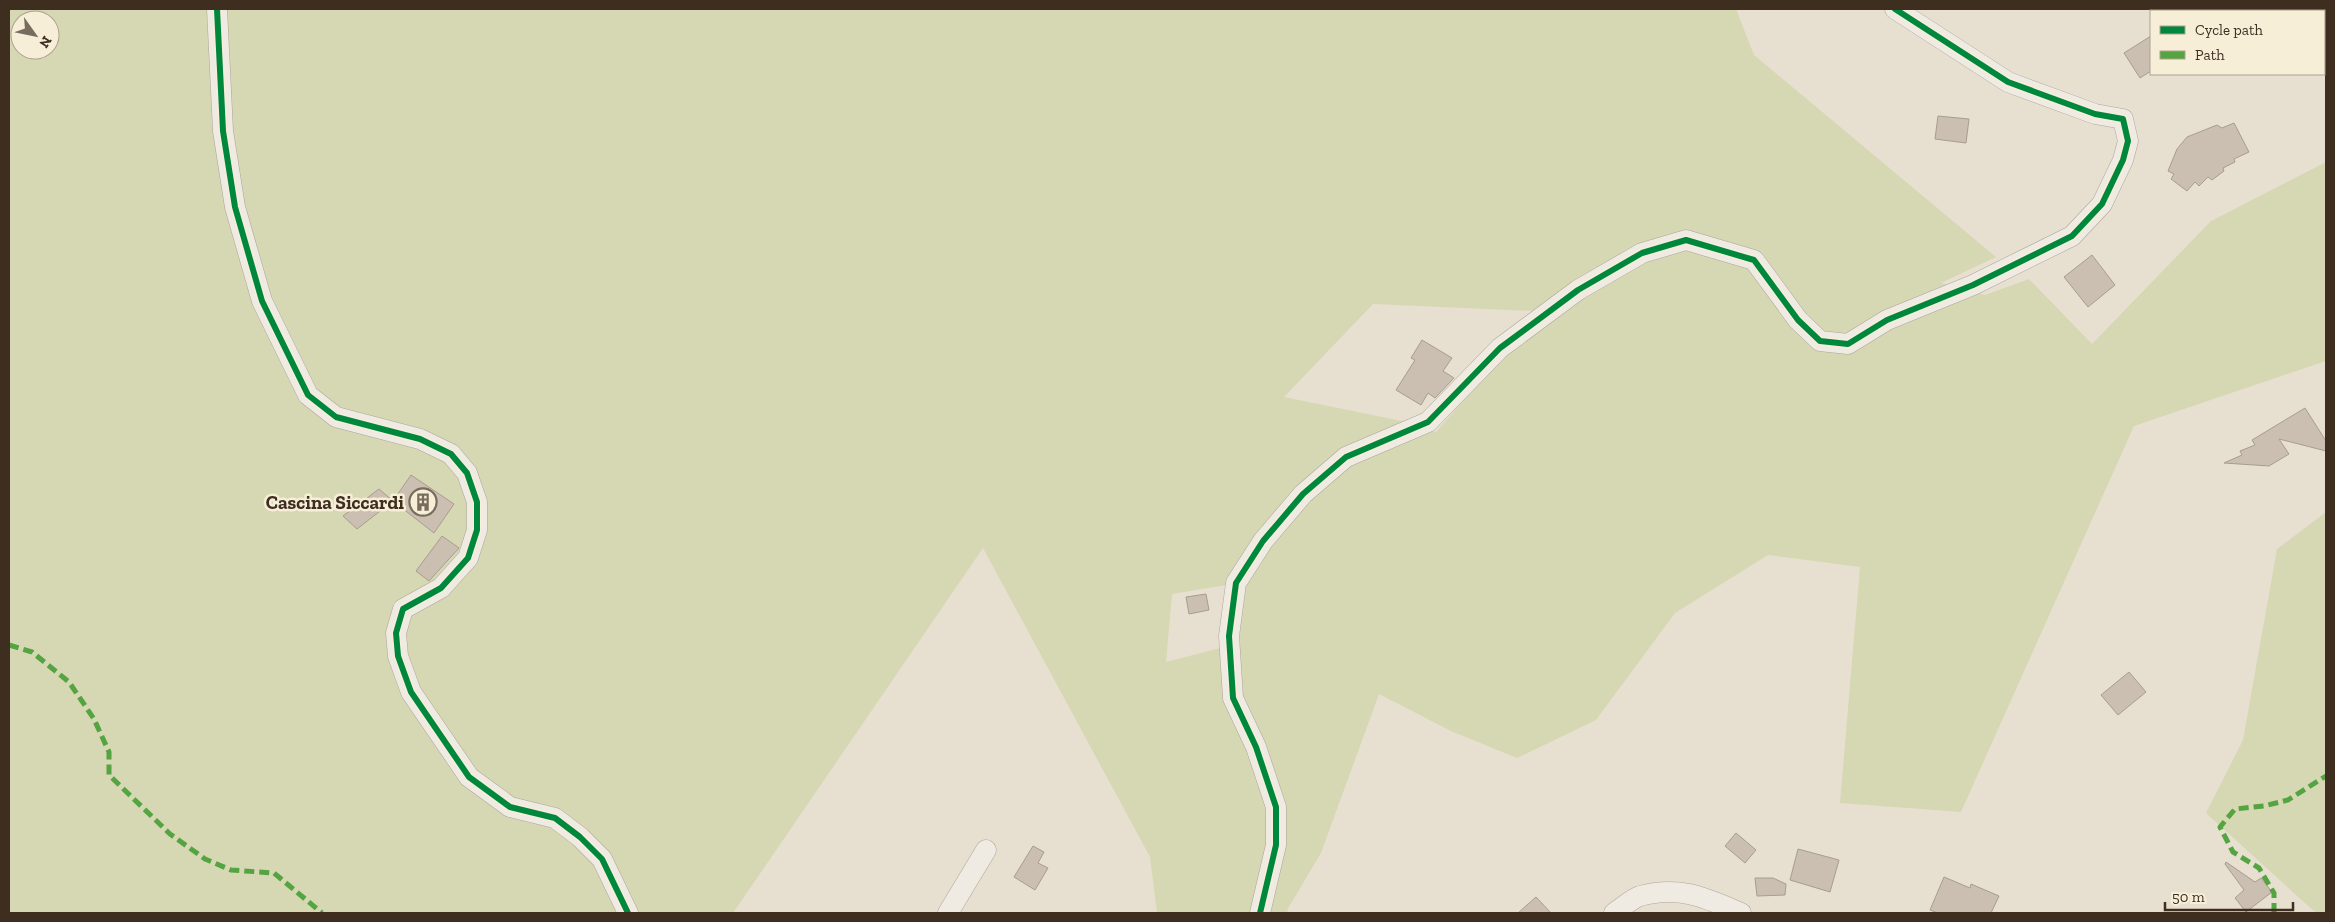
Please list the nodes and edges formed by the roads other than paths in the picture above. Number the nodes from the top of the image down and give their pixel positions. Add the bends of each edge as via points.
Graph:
1 (217, 9) edge
2 (1895, 9) edge
3 (986, 850) dead end
4 (628, 913) edge
5 (948, 913) edge
6 (1260, 913) edge
7 (1614, 913) edge
8 (1742, 913) edge

1 - 4 street via 223,131 235,207 262,301 308,395 336,417 420,439 452,454 467,473 477,502 477,530 468,558 441,588 403,608 396,632 398,656 411,692 469,777 510,807 555,818 602,859
2 - 6 street via 2008,82 2096,114 2123,119 2128,142 2126,151 2102,204 2072,236 1973,285 1886,320 1848,344 1820,341 1798,320 1754,260 1686,240 1642,253 1578,290 1500,348 1428,422 1346,456 1303,494 1263,541 1236,582 1229,636 1233,698 1256,747 1276,807 1276,845
3 - 5 street
7 - 8 street via 1639,896 1669,892 1696,894

